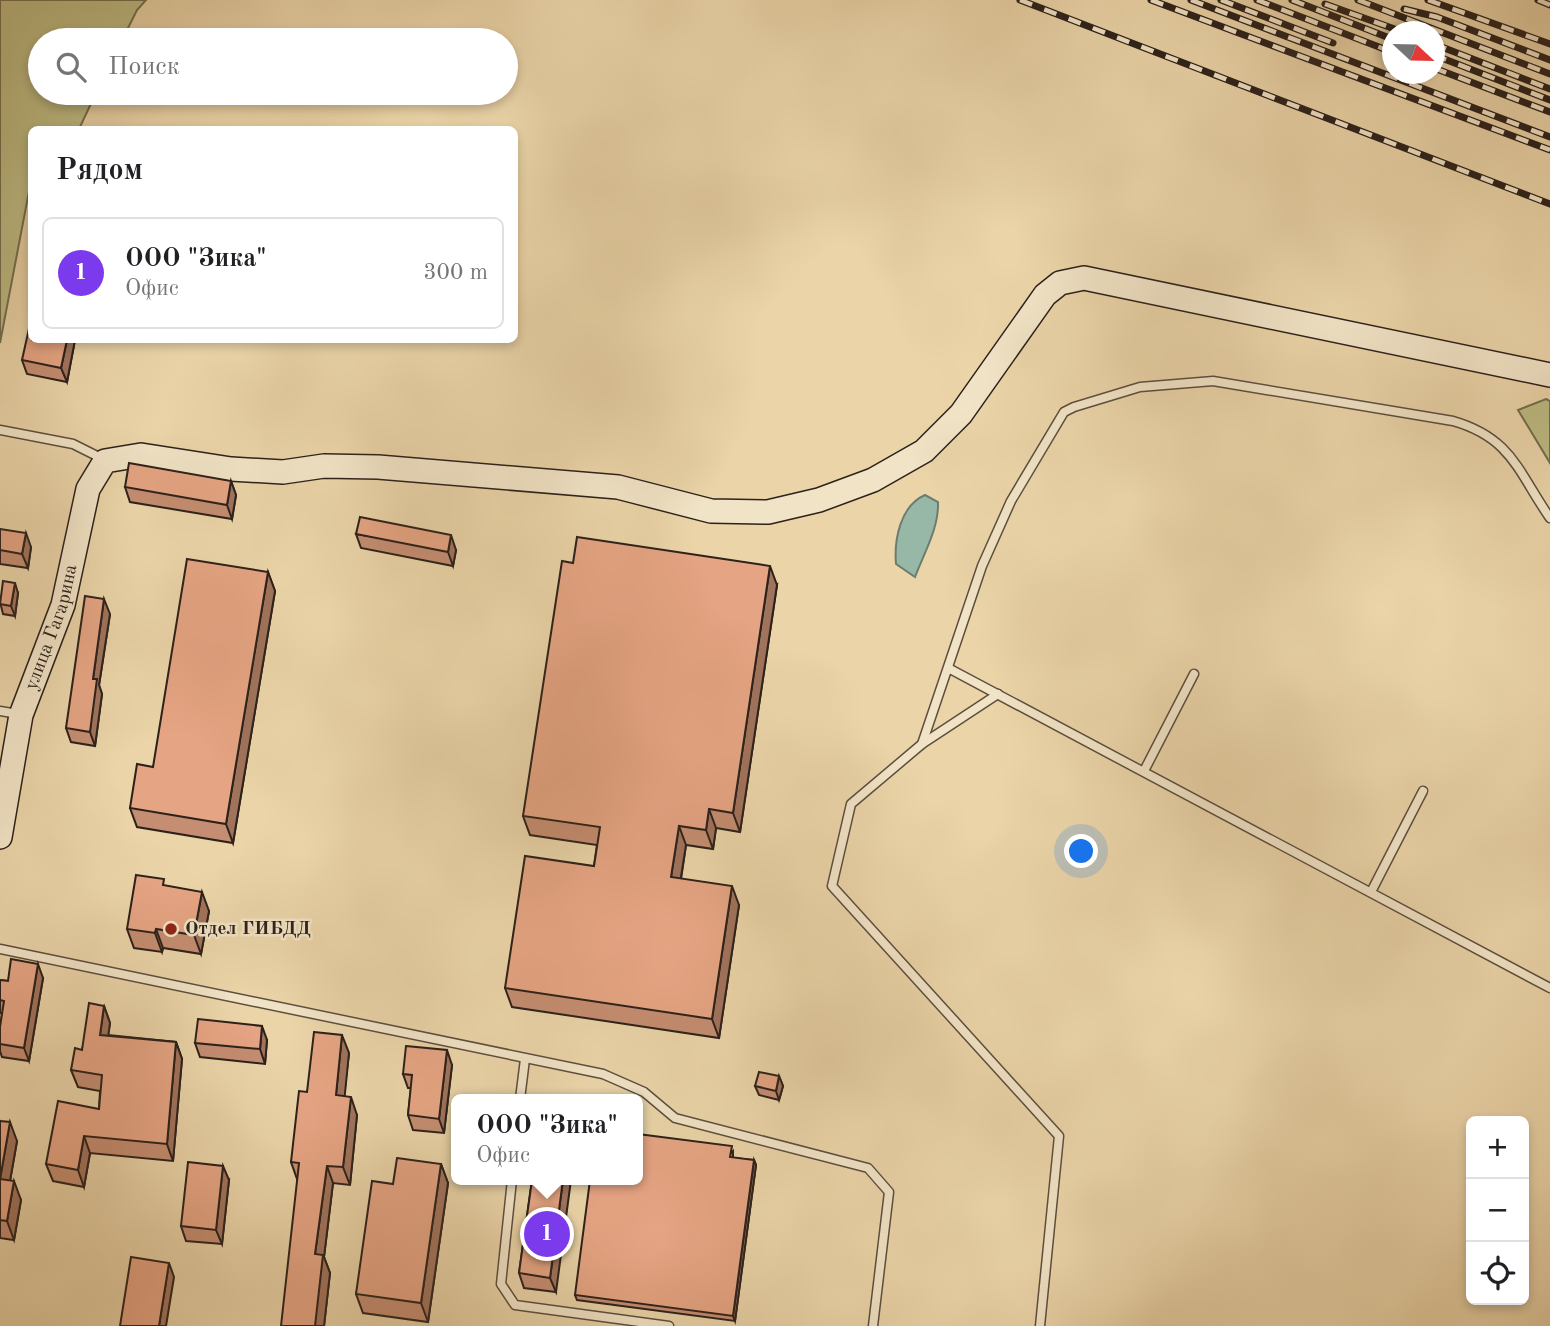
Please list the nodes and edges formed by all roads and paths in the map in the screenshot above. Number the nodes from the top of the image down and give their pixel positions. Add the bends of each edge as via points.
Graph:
1 (1550, 375) edge
2 (0, 430) edge
3 (105, 461) junction
4 (1550, 518) edge
5 (950, 669) junction
6 (1194, 674) dead end
7 (998, 694) junction
8 (11, 713) edge
9 (922, 744) junction
10 (1144, 771) junction
11 (1423, 791) dead end
12 (0, 837) edge
13 (1371, 892) junction
14 (0, 949) edge
15 (1550, 988) edge
16 (525, 1059) junction
17 (521, 1094) edge
18 (511, 1185) edge
19 (669, 1326) edge
20 (873, 1326) edge
21 (1040, 1326) edge

1 - 3 street via 1084,278 1060,283 1045,295 961,414 924,451 873,480 768,512 711,511 618,487 378,467 324,466 283,472 141,455
2 - 3 lane via 73,444
3 - 8 street, улица Гагарина via 88,489 63,605
4 - 5 lane via 1502,445 1479,428 1213,381 1140,387 1064,412 1006,513 965,614
5 - 7 lane
5 - 9 lane
6 - 10 lane
7 - 9 lane
7 - 10 lane
8 - 12 street, улица Гагарина
9 - 21 lane via 851,804 832,886 1059,1136
10 - 13 lane
11 - 13 lane
13 - 15 lane
14 - 16 lane
16 - 17 lane
16 - 20 lane via 603,1074 645,1092 675,1118 869,1168 889,1192
18 - 19 lane via 500,1284 515,1305

